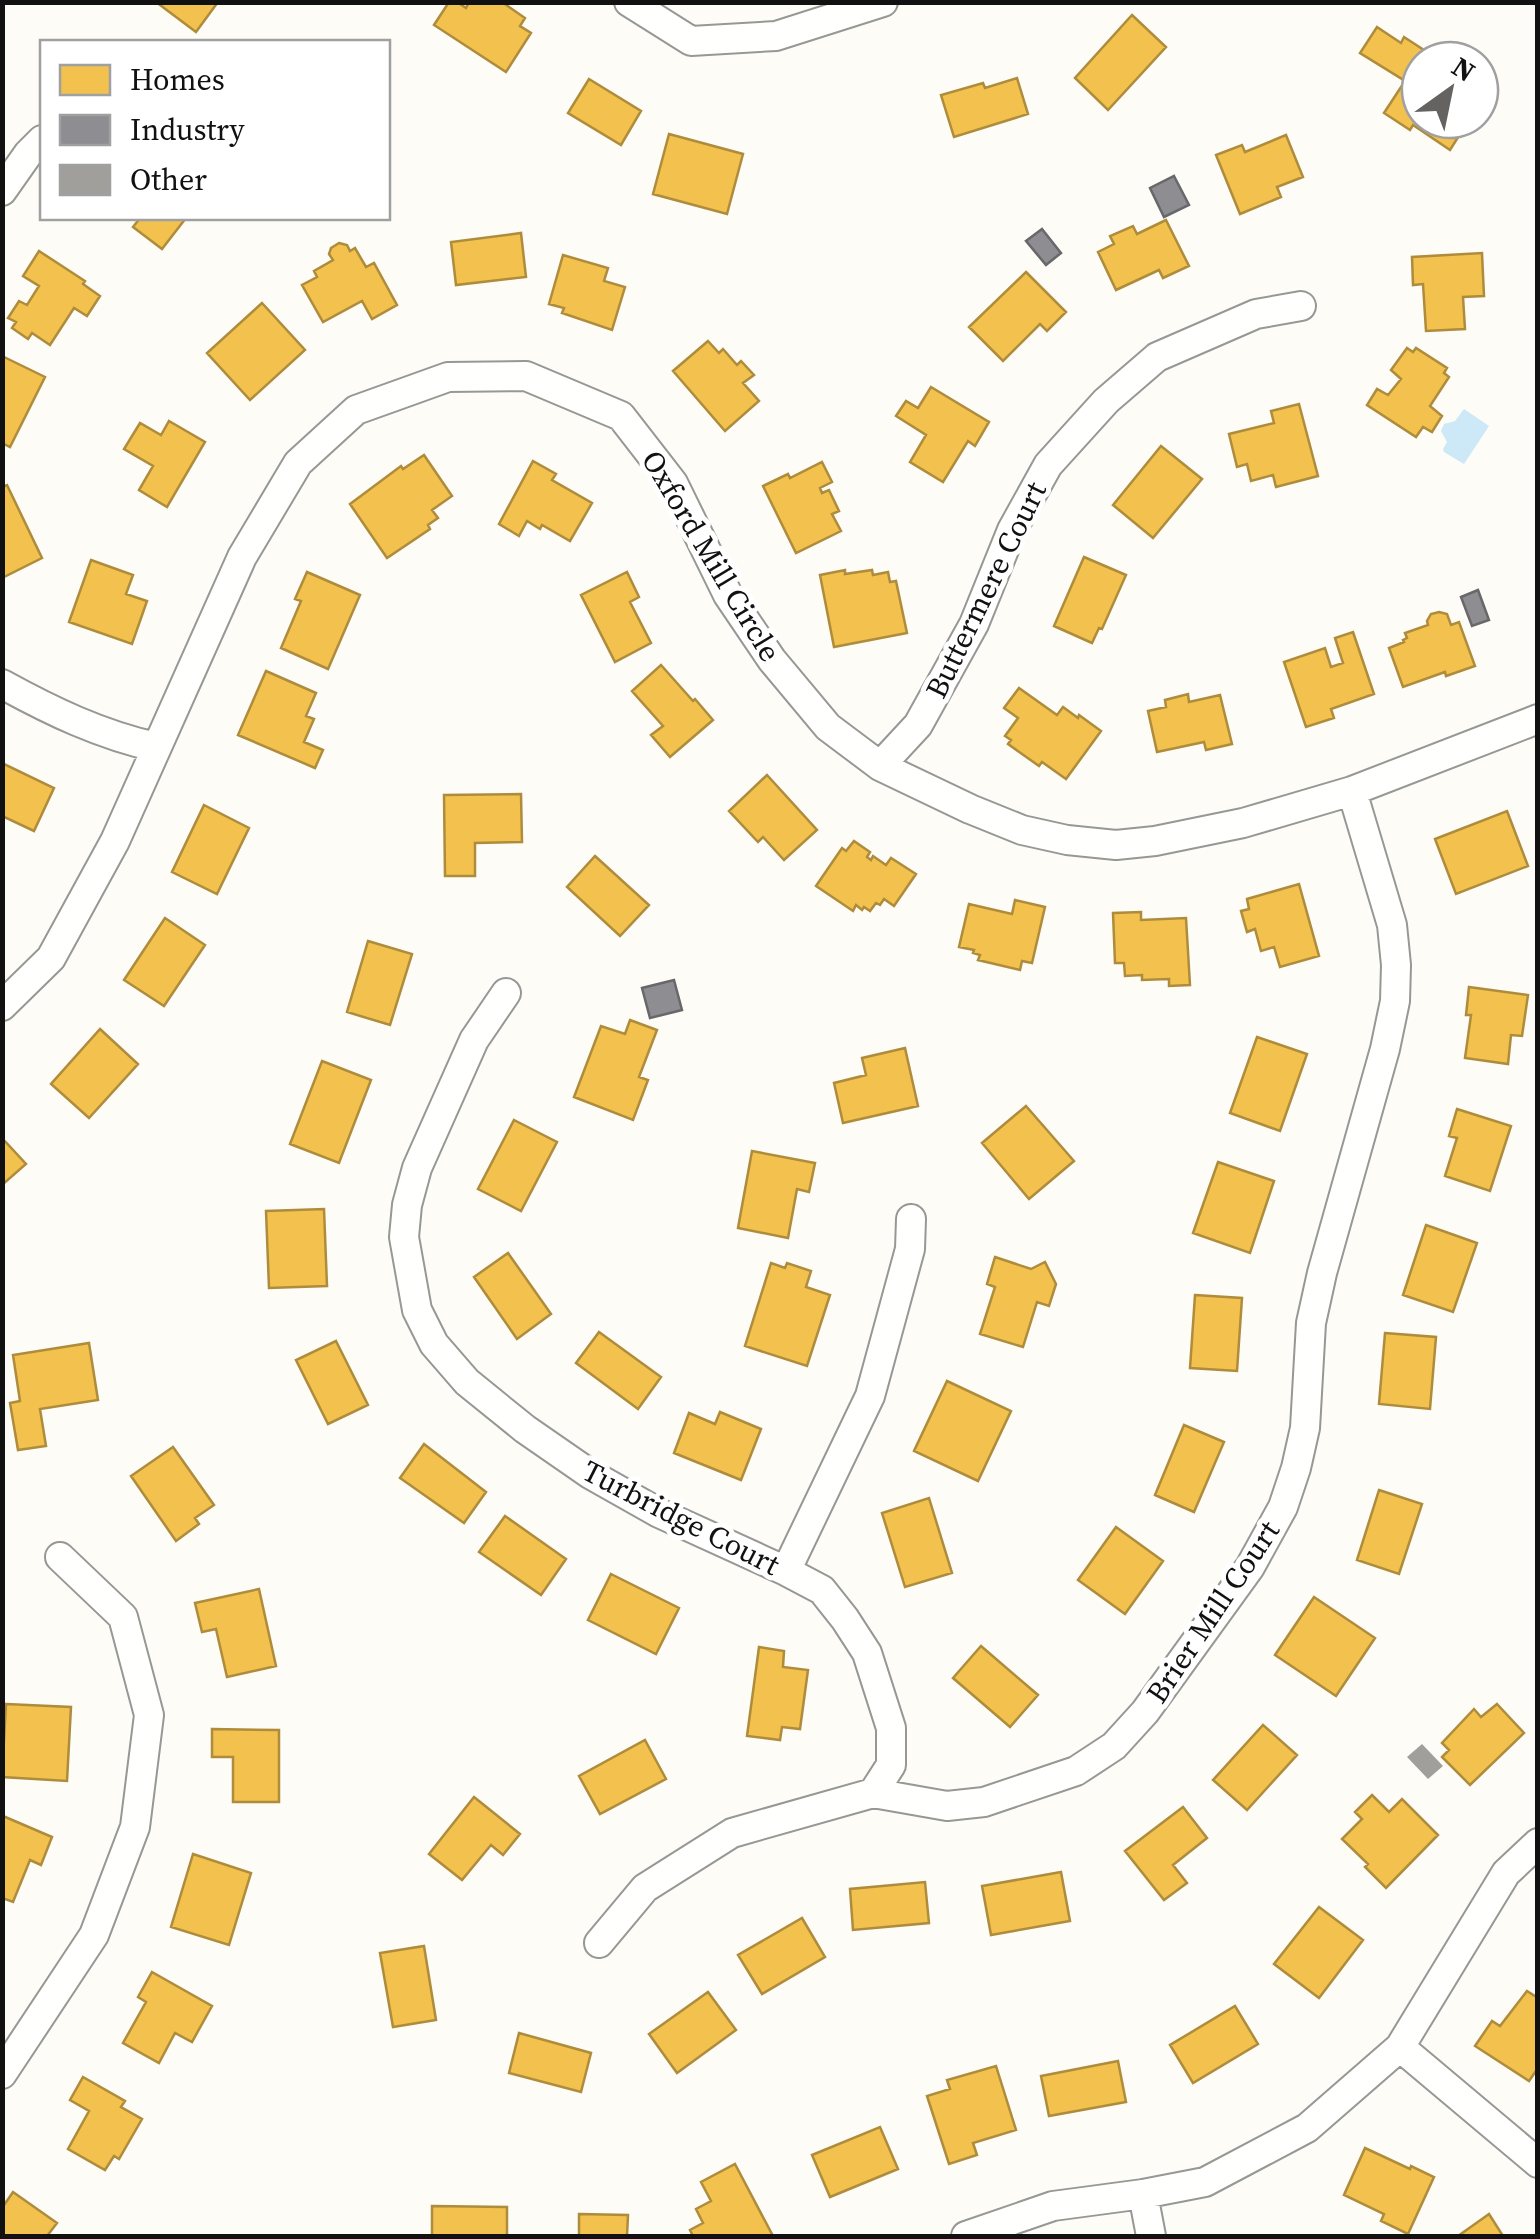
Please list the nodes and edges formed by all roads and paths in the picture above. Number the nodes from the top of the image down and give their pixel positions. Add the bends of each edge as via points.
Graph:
1 (628, 2) edge
2 (884, 2) edge
3 (40, 142) edge
4 (2, 191) edge
5 (1301, 306) dead end
6 (2, 684) edge
7 (1538, 718) edge
8 (156, 747) junction
9 (880, 766) junction
10 (1352, 791) junction
11 (506, 994) dead end
12 (2, 1006) edge
13 (910, 1220) dead end
14 (60, 1557) dead end
15 (786, 1571) junction
16 (873, 1793) junction
17 (1538, 1844) edge
18 (599, 1942) dead end
19 (1400, 2047) junction
20 (2, 2074) edge
21 (1538, 2163) edge
22 (1143, 2194) junction
23 (966, 2236) edge
24 (1151, 2236) edge

1 - 2 street via 691,41 776,36
3 - 4 street
5 - 9 street, Buttermere Court via 1256,314 1157,357 1106,401 1048,465 918,725
6 - 8 street via 48,710
7 - 10 street, Oxford Mill Circle
8 - 9 street, Oxford Mill Circle via 242,557 298,463 356,410 448,377 526,376 621,416 673,483 728,595 772,660 828,727
8 - 12 street, Oxford Mill Circle via 116,841 50,958
9 - 10 street, Oxford Mill Circle via 1022,830 1116,845 1243,823
10 - 16 street, Brier Mill Court via 1392,926 1395,1001 1322,1273 1311,1323 1304,1428 1283,1507 1250,1567 1114,1746 1076,1771 984,1802 947,1806
11 - 15 street, Turbridge Court via 474,1040 417,1168 404,1237 417,1310 434,1344 468,1382 526,1430 659,1514
13 - 15 street via 910,1250 870,1396
14 - 20 street via 123,1617 149,1715 136,1827 94,1936
15 - 16 street, Turbridge Court via 822,1590 867,1653 890,1728 891,1765
16 - 18 street, Brier Mill Court via 732,1834 645,1888
17 - 19 street via 1506,1873
19 - 21 street
19 - 22 street via 1307,2128 1205,2182
22 - 23 street via 1053,2206
22 - 24 street

